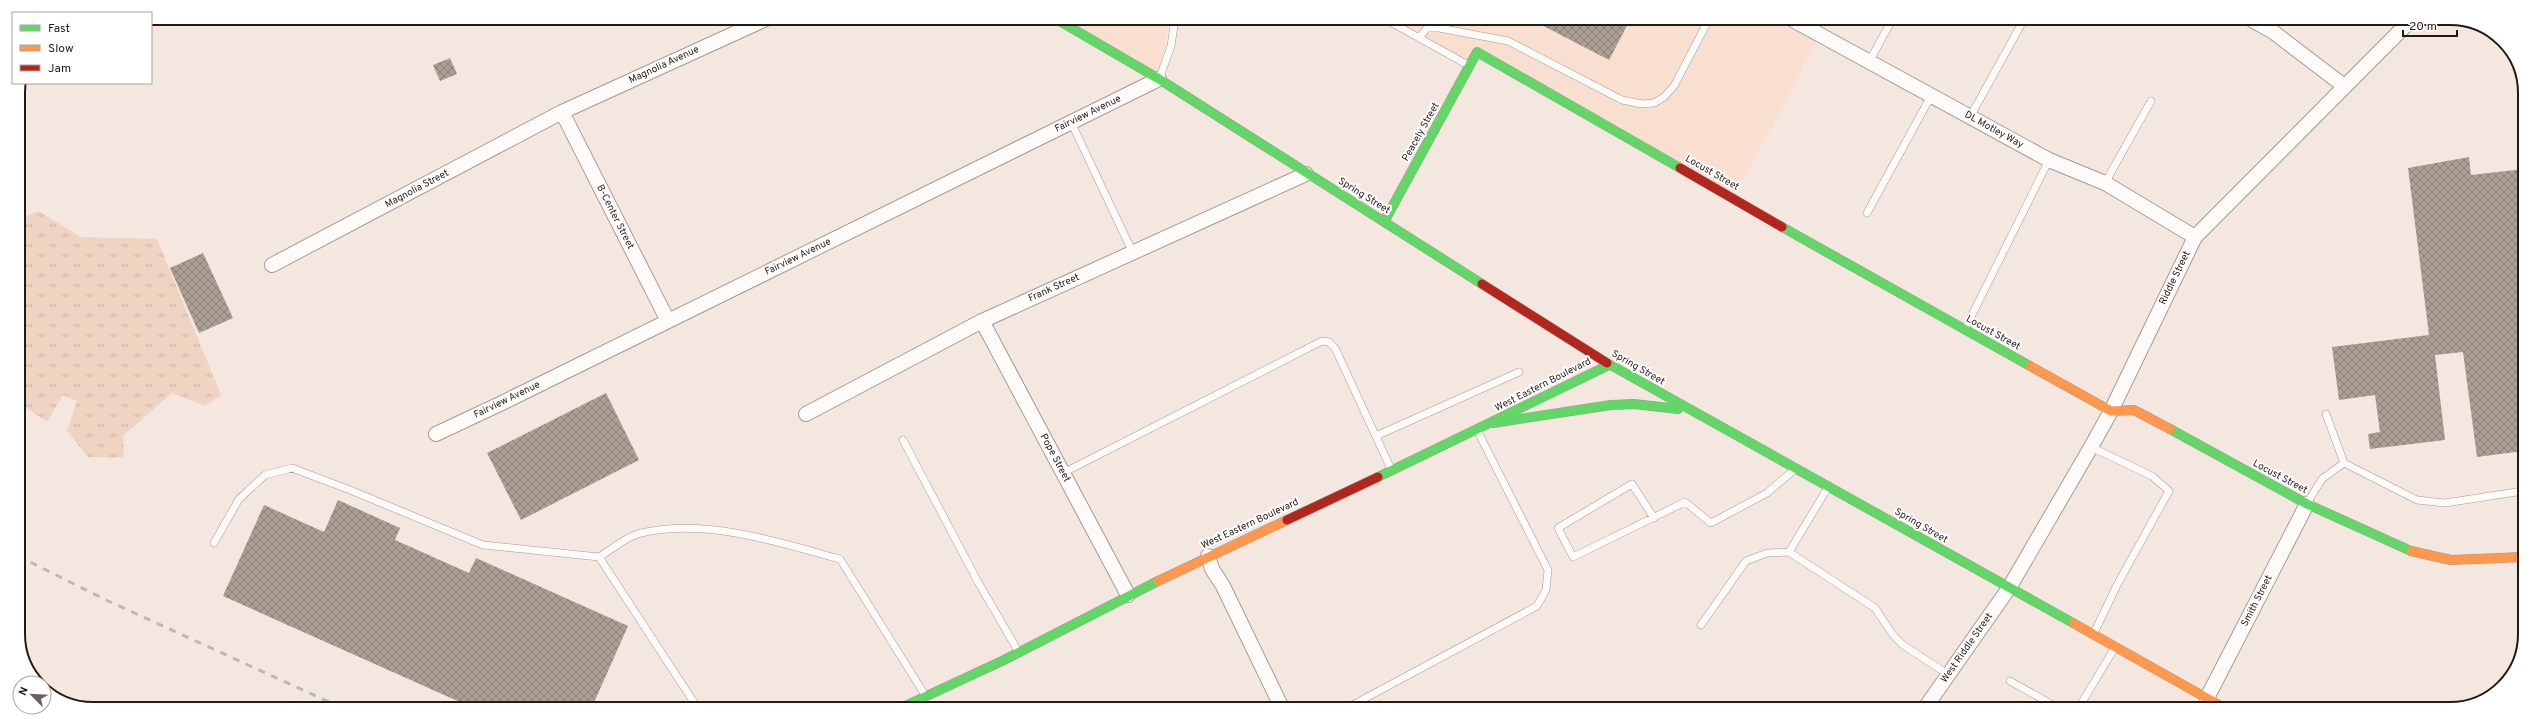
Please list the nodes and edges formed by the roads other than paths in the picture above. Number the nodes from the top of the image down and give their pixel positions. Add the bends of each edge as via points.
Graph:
1 (753, 25) edge
2 (1066, 25) edge
3 (1174, 25) edge
4 (1396, 25) edge
5 (1706, 25) edge
6 (1802, 25) edge
7 (1889, 25) edge
8 (2021, 25) edge
9 (2261, 25) edge
10 (2406, 25) edge
11 (1419, 38) junction
12 (1477, 52) joint
13 (1869, 62) junction
14 (1470, 66) junction
15 (1159, 79) junction
16 (2344, 86) junction
17 (1931, 96) junction
18 (2151, 101) dead end
19 (562, 112) junction
20 (1970, 116) junction
21 (1070, 122) junction
22 (2049, 160) junction
23 (1306, 174) junction
24 (2105, 183) junction
25 (1866, 213) dead end
26 (1384, 222) junction
27 (2196, 237) junction
28 (1133, 253) junction
29 (272, 266) dead end
30 (668, 321) junction
31 (982, 321) junction
32 (1964, 330) junction
33 (1609, 365) junction
34 (1519, 372) dead end
35 (1690, 410) junction
36 (2111, 412) junction
37 (806, 414) dead end
38 (2326, 414) dead end
39 (1493, 423) junction
40 (1477, 430) junction
41 (436, 434) dead end
42 (1376, 436) junction
43 (903, 440) dead end
44 (2091, 446) junction
45 (2344, 463) junction
46 (1797, 468) junction
47 (1392, 470) junction
48 (1063, 473) junction
49 (1829, 486) junction
50 (2518, 492) edge
51 (2307, 504) junction
52 (1654, 518) junction
53 (214, 543) dead end
54 (1789, 552) junction
55 (1208, 556) junction
56 (599, 557) junction
57 (2518, 557) edge
58 (2009, 588) junction
59 (1128, 595) junction
60 (1701, 625) dead end
61 (2094, 634) junction
62 (2115, 647) junction
63 (1018, 651) junction
64 (1949, 675) junction
65 (2010, 681) dead end
66 (926, 697) junction
67 (2207, 698) junction
68 (694, 702) edge
69 (915, 702) edge
70 (1279, 702) edge
71 (1358, 702) edge
72 (1932, 702) edge
73 (2048, 702) edge
74 (2082, 702) edge
75 (2214, 702) edge

1 - 19 street, Magnolia Avenue
2 - 15 main road, Spring Street
3 - 15 lane via 1171,46
4 - 11 lane
5 - 11 lane via 1674,86 1654,103 1642,104 1622,100 1527,50 1496,38 1427,28
6 - 13 street, DL Motley Way
7 - 13 lane
8 - 20 lane
9 - 16 street
10 - 16 street, Riddle Street
11 - 14 lane
12 - 14 main road, Peacely Street
12 - 32 main road, Locust Street
13 - 17 street, DL Motley Way
14 - 26 main road, Peacely Street
15 - 21 street, Fairview Avenue
15 - 23 main road, Spring Street
16 - 27 street, Riddle Street
17 - 20 street, DL Motley Way
17 - 25 lane
18 - 24 lane
19 - 29 street, Magnolia Street
19 - 30 street, B-Center Street
20 - 22 street, DL Motley Way
21 - 28 lane
21 - 30 street, Fairview Avenue
22 - 24 street, DL Motley Way
22 - 32 lane
23 - 26 main road, Spring Street
23 - 28 street, Frank Street
24 - 27 street, DL Motley Way
26 - 33 main road, Spring Street
27 - 36 street, Riddle Street
28 - 31 street, Frank Street
30 - 41 street, Fairview Avenue
31 - 37 street, Frank Street
31 - 48 street, Pope Street
32 - 36 main road, Locust Street
33 - 35 main road, Spring Street
33 - 39 main road, West Eastern Boulevard
34 - 42 lane
35 - 39 main road via 1634,404 1611,405
35 - 46 main road, Spring Street
36 - 44 street, Riddle Street
36 - 51 main road, Locust Street via 2134,410
38 - 45 lane
39 - 40 main road, West Eastern Boulevard
40 - 47 main road, West Eastern Boulevard
40 - 71 lane via 1548,570 1546,590 1537,606
42 - 47 lane
42 - 48 lane via 1335,348 1329,342 1322,341
43 - 63 lane via 978,582
44 - 58 street, Riddle Street
44 - 61 lane via 2152,476 2169,491 2117,585
45 - 50 lane via 2417,500 2445,503
45 - 51 lane via 2322,479
46 - 49 main road, Spring Street
46 - 52 lane via 1767,494 1710,523 1685,502
47 - 55 main road, West Eastern Boulevard
48 - 59 street, Pope Street
49 - 54 lane
49 - 58 main road, Spring Street
51 - 57 main road, Locust Street via 2405,549 2451,560
51 - 67 street, Smith Street
52 - 52 lane via 1573,558 1558,528 1632,484
53 - 56 lane via 239,499 265,475 292,468 482,545
54 - 60 lane via 1767,553 1746,561
54 - 64 lane via 1875,608 1903,645
55 - 59 main road, West Eastern Boulevard
55 - 70 street via 1212,569 1223,586
56 - 66 lane via 640,533 688,527 759,538 840,559
56 - 68 lane
58 - 61 main road, Spring Street
58 - 64 street, West Riddle Street
59 - 63 main road, West Eastern Boulevard
61 - 62 main road, Spring Street
62 - 67 main road, Spring Street
62 - 74 lane
63 - 66 main road, West Eastern Boulevard
64 - 72 street, West Riddle Street
65 - 73 lane
66 - 69 main road, West Eastern Boulevard
67 - 75 main road, Spring Street

